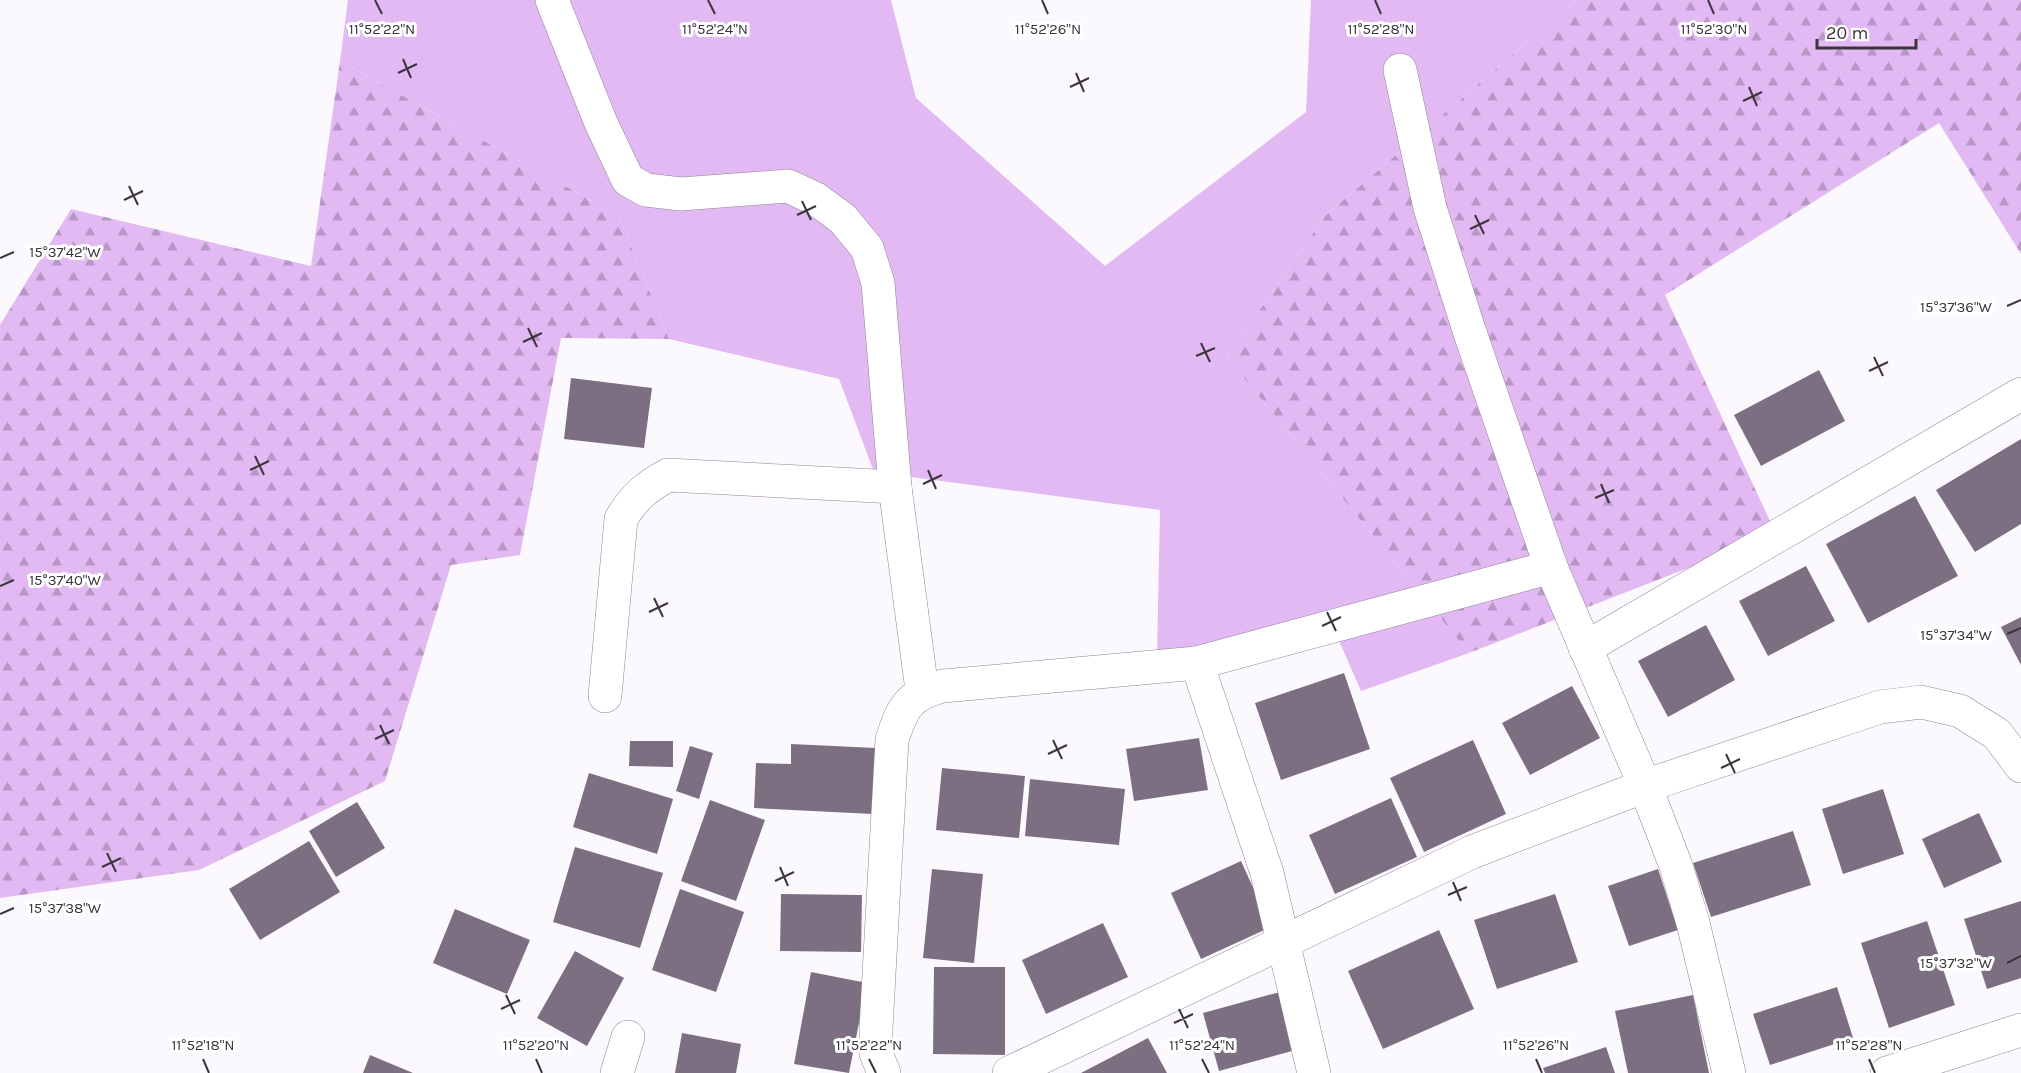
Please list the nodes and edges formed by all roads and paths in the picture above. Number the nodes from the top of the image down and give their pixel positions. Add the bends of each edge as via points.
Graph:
1 (552, 0) edge
2 (1400, 70) dead end
3 (2021, 394) edge
4 (895, 488) junction
5 (1551, 567) junction
6 (1585, 648) junction
7 (1197, 663) junction
8 (922, 690) junction
9 (605, 696) dead end
10 (2021, 766) edge
11 (1645, 786) junction
12 (1285, 940) junction
13 (2021, 1030) edge
14 (628, 1037) dead end
15 (617, 1073) edge
16 (884, 1073) edge
17 (1009, 1073) edge
18 (1314, 1073) edge
19 (1729, 1073) edge
20 (1887, 1073) edge

1 - 4 street via 628,180 646,190 681,194 788,186 816,199 843,219 867,248 878,283
2 - 5 street via 1430,208
3 - 6 street
4 - 8 street
4 - 9 street via 668,475 646,487 632,500 621,519
5 - 6 street
5 - 7 street
6 - 11 street
7 - 8 street
7 - 12 street via 1267,873
8 - 16 street via 899,717 892,740 876,1028 876,1053
10 - 11 street via 1997,734 1960,711 1921,702 1880,707
11 - 12 street via 1472,852
11 - 19 street via 1693,924
12 - 17 street
12 - 18 street
13 - 20 street
14 - 15 street

